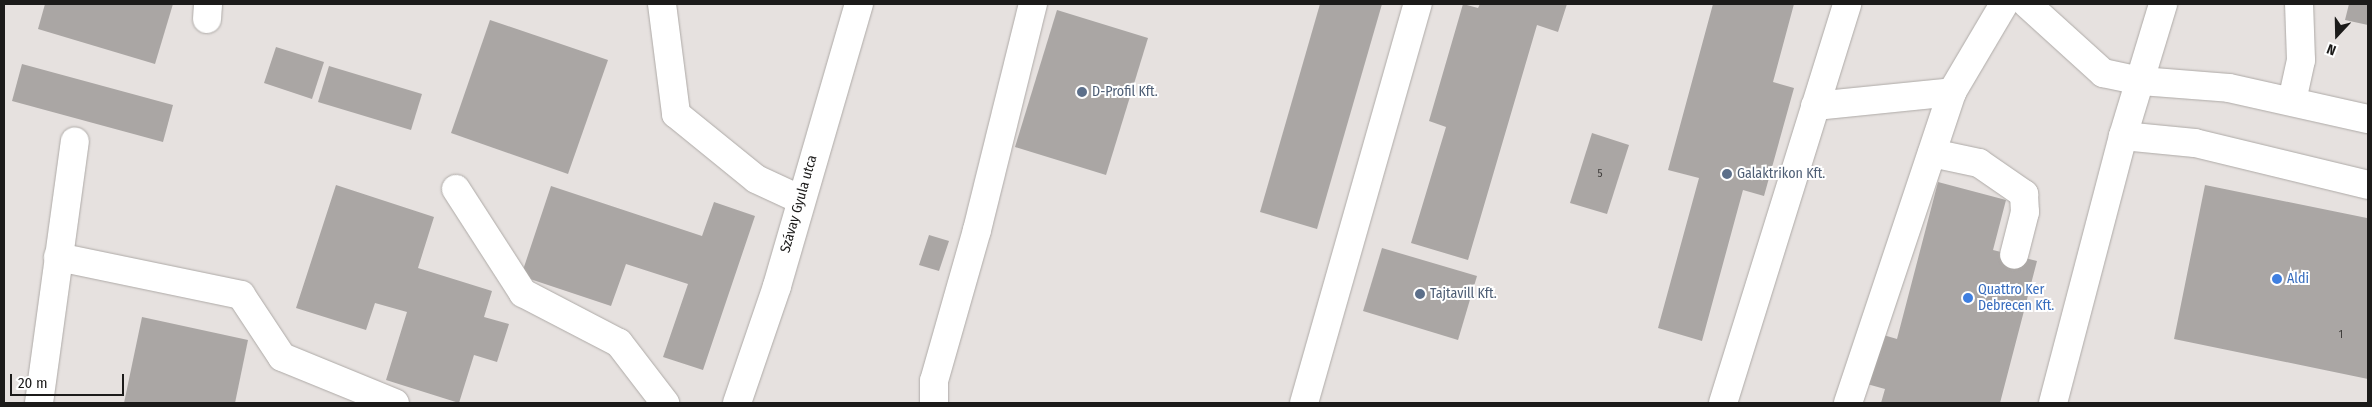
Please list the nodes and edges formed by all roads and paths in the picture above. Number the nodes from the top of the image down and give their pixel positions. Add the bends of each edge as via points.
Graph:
1 (662, 4) edge
2 (859, 4) edge
3 (1033, 4) edge
4 (1418, 4) edge
5 (1847, 4) edge
6 (2004, 4) edge
7 (2027, 4) edge
8 (2163, 4) edge
9 (2299, 4) edge
10 (2054, 15) edge
11 (2141, 81) junction
12 (1952, 92) junction
13 (2292, 101) junction
14 (1815, 106) junction
15 (2368, 119) edge
16 (2123, 136) junction
17 (75, 142) dead end
18 (1932, 153) junction
19 (2368, 185) edge
20 (456, 189) dead end
21 (799, 199) junction
22 (2014, 255) dead end
23 (58, 256) junction
24 (348, 393) edge
25 (39, 403) edge
26 (395, 403) edge
27 (665, 403) edge
28 (737, 403) edge
29 (934, 403) edge
30 (1304, 403) edge
31 (1724, 403) edge
32 (1848, 403) edge
33 (2053, 403) edge

1 - 21 street via 676,114 756,179
2 - 21 street, Szávay Gyula utca
3 - 29 street via 977,230 934,381
4 - 30 street
5 - 14 street
6 - 12 street
7 - 10 street
8 - 11 street
9 - 13 street via 2301,60
10 - 11 street via 2103,72
11 - 13 street via 2229,88
11 - 16 street
12 - 14 street
12 - 18 street
13 - 15 street
14 - 31 street
16 - 19 street via 2195,143
16 - 33 street
17 - 23 street
18 - 22 street via 1979,163 2024,194 2025,212
18 - 32 street
20 - 27 street via 523,293 618,343
21 - 28 street, Szávay Gyula utca via 777,286
23 - 24 street via 241,295 282,357
23 - 25 street
24 - 26 street

